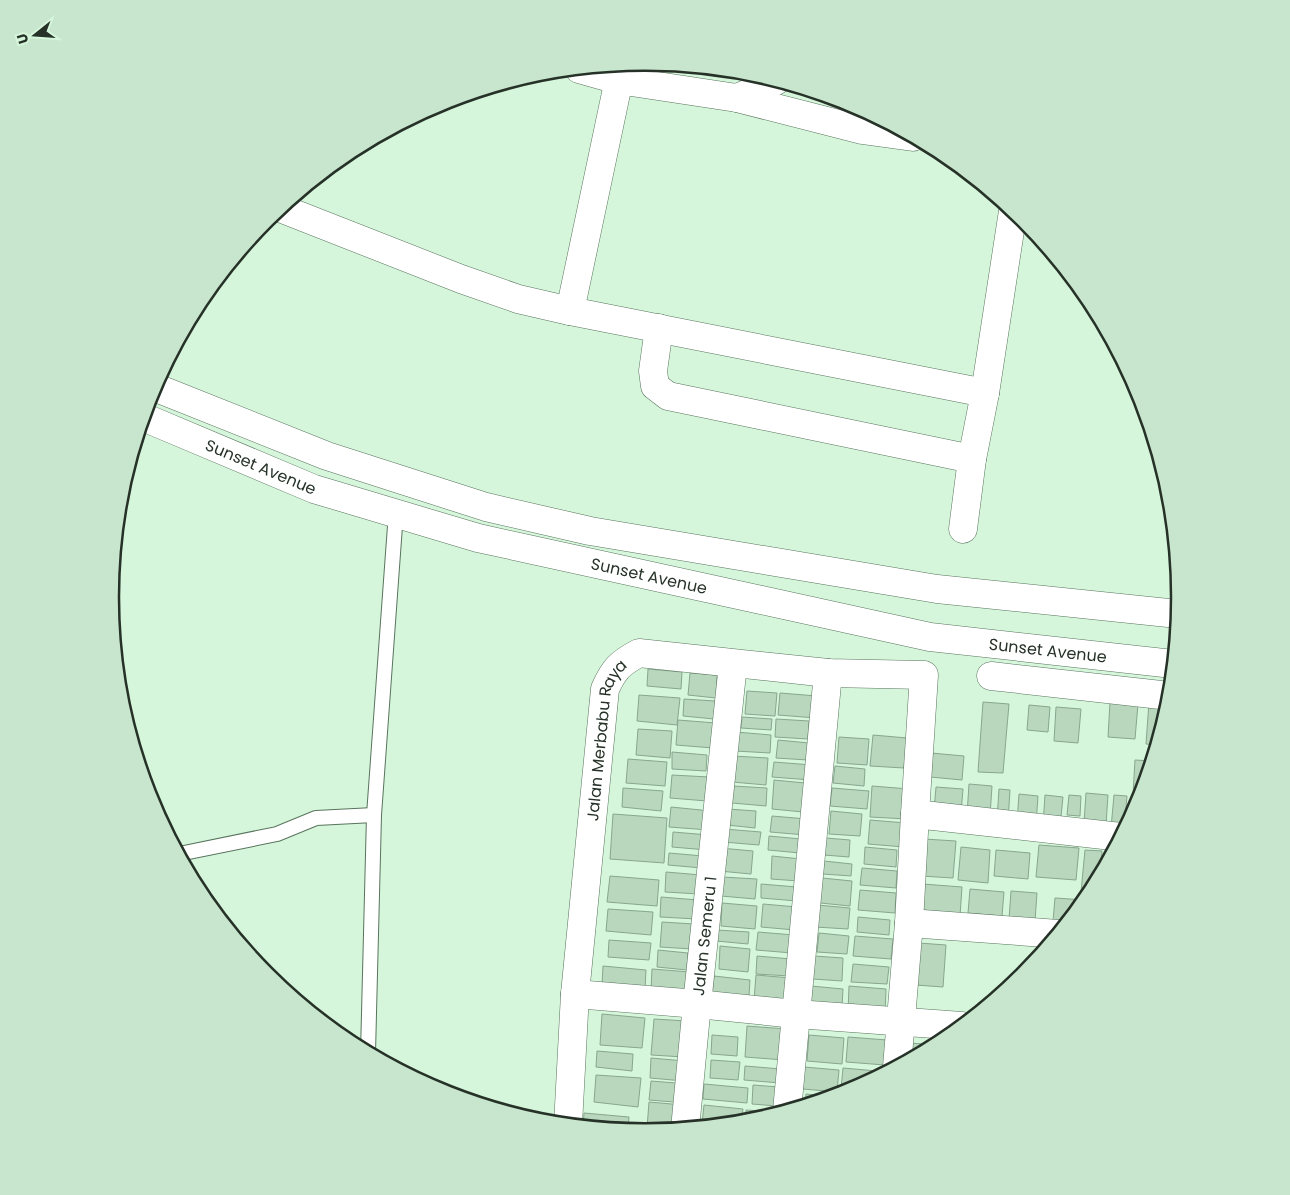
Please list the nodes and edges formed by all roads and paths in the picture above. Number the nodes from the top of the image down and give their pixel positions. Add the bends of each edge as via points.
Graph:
1 (620, 72) edge
2 (766, 85) edge
3 (737, 98) junction
4 (894, 134) edge
5 (288, 211) edge
6 (1012, 220) edge
7 (570, 311) junction
8 (659, 328) junction
9 (162, 390) edge
10 (986, 393) junction
11 (150, 420) edge
12 (972, 459) junction
13 (396, 512) junction
14 (963, 529) dead end
15 (1171, 613) edge
16 (1167, 663) edge
17 (733, 664) junction
18 (828, 674) junction
19 (991, 676) dead end
20 (1162, 695) edge
21 (915, 814) junction
22 (374, 815) junction
23 (1112, 840) edge
24 (185, 853) edge
25 (909, 923) junction
26 (1050, 933) edge
27 (575, 994) junction
28 (697, 1004) junction
29 (796, 1014) junction
30 (900, 1020) junction
31 (951, 1025) edge
32 (368, 1044) edge
33 (898, 1059) edge
34 (788, 1104) edge
35 (568, 1118) edge
36 (686, 1122) edge

1 - 3 street
1 - 7 street
2 - 3 street
3 - 4 street via 862,130
5 - 7 street via 461,279 518,299
6 - 10 street
7 - 8 street
8 - 10 street
8 - 12 street via 653,371 655,386 668,396
9 - 15 street, Sunset Avenue via 327,456 486,507 590,532 937,588
10 - 12 street
11 - 13 street, Sunset Avenue via 314,489
12 - 14 street
13 - 16 street, Sunset Avenue via 478,538 930,637
13 - 22 lane
17 - 18 street, Jalan Merbabu Raya
17 - 27 street, Jalan Merbabu Raya via 639,653 612,673 605,689
17 - 28 street, Jalan Semeru 1
18 - 21 street, Jalan Merbabu Raya via 924,675
18 - 29 street
19 - 20 street
21 - 23 street
21 - 25 street
22 - 24 lane via 316,818 277,834
22 - 32 lane
25 - 26 street
25 - 30 street
27 - 28 street
27 - 35 street, Jalan Merbabu Raya
28 - 29 street, Jalan Semeru 1
28 - 36 street
29 - 30 street, Jalan Semeru 1
29 - 34 street
30 - 31 street, Jalan Semeru 1
30 - 33 street

